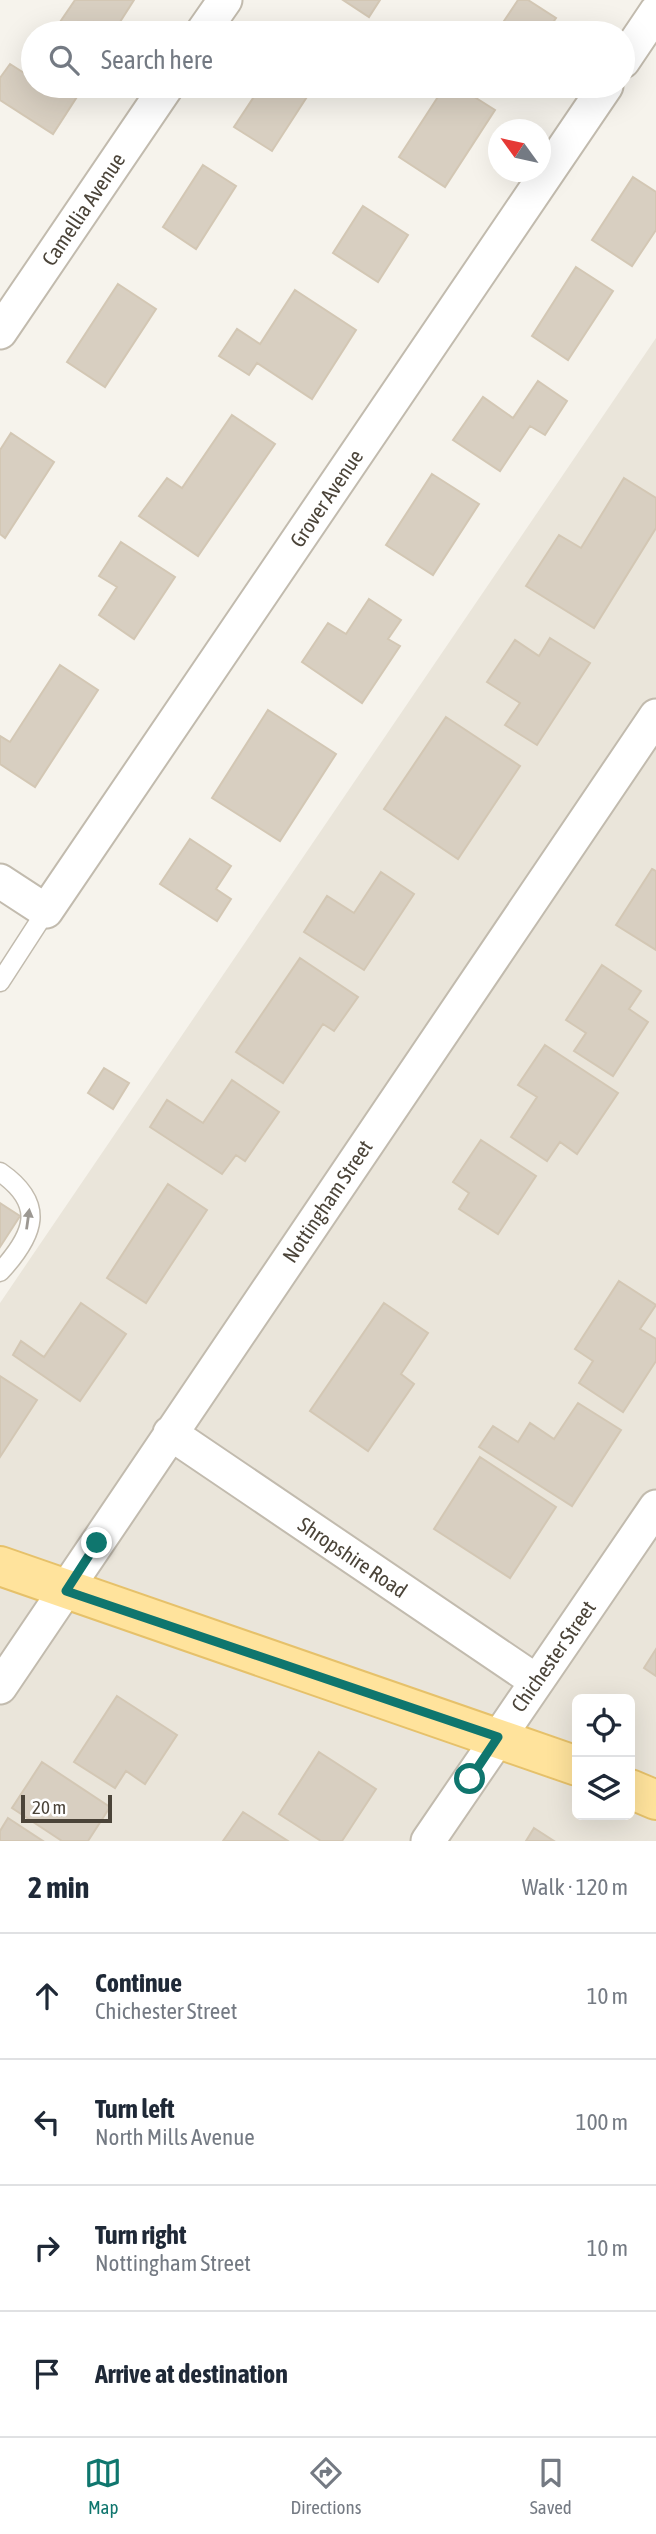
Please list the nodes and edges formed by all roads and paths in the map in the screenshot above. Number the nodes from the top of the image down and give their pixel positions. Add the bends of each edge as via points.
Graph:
1 (225, 0) edge
2 (656, 12) edge
3 (210, 21) edge
4 (635, 43) edge
5 (159, 98) edge
6 (598, 98) edge
7 (0, 332) edge
8 (656, 716) edge
9 (0, 881) edge
10 (46, 911) junction
11 (0, 982) edge
12 (0, 1172) edge
13 (0, 1272) edge
14 (170, 1433) junction
15 (656, 1507) edge
16 (0, 1566) edge
17 (66, 1591) junction
18 (537, 1681) junction
19 (0, 1687) edge
20 (498, 1737) junction
21 (572, 1764) edge
22 (635, 1791) edge
23 (656, 1800) edge
24 (428, 1841) edge

1 - 3 street
2 - 4 street
5 - 7 street, Camellia Avenue
6 - 10 street, Grover Avenue
8 - 14 street, Nottingham Street
9 - 10 street
10 - 11 lane
13 -> 12 lane via 22,1244 31,1220 30,1200
14 - 17 street, Nottingham Street
14 - 18 street, Shropshire Road
15 - 18 street, Chichester Street
16 - 17 main road
17 - 19 street, Nottingham Street
17 - 20 main road
18 - 20 street, Chichester Street
20 - 21 main road
20 - 24 street, Chichester Street
22 - 23 main road

